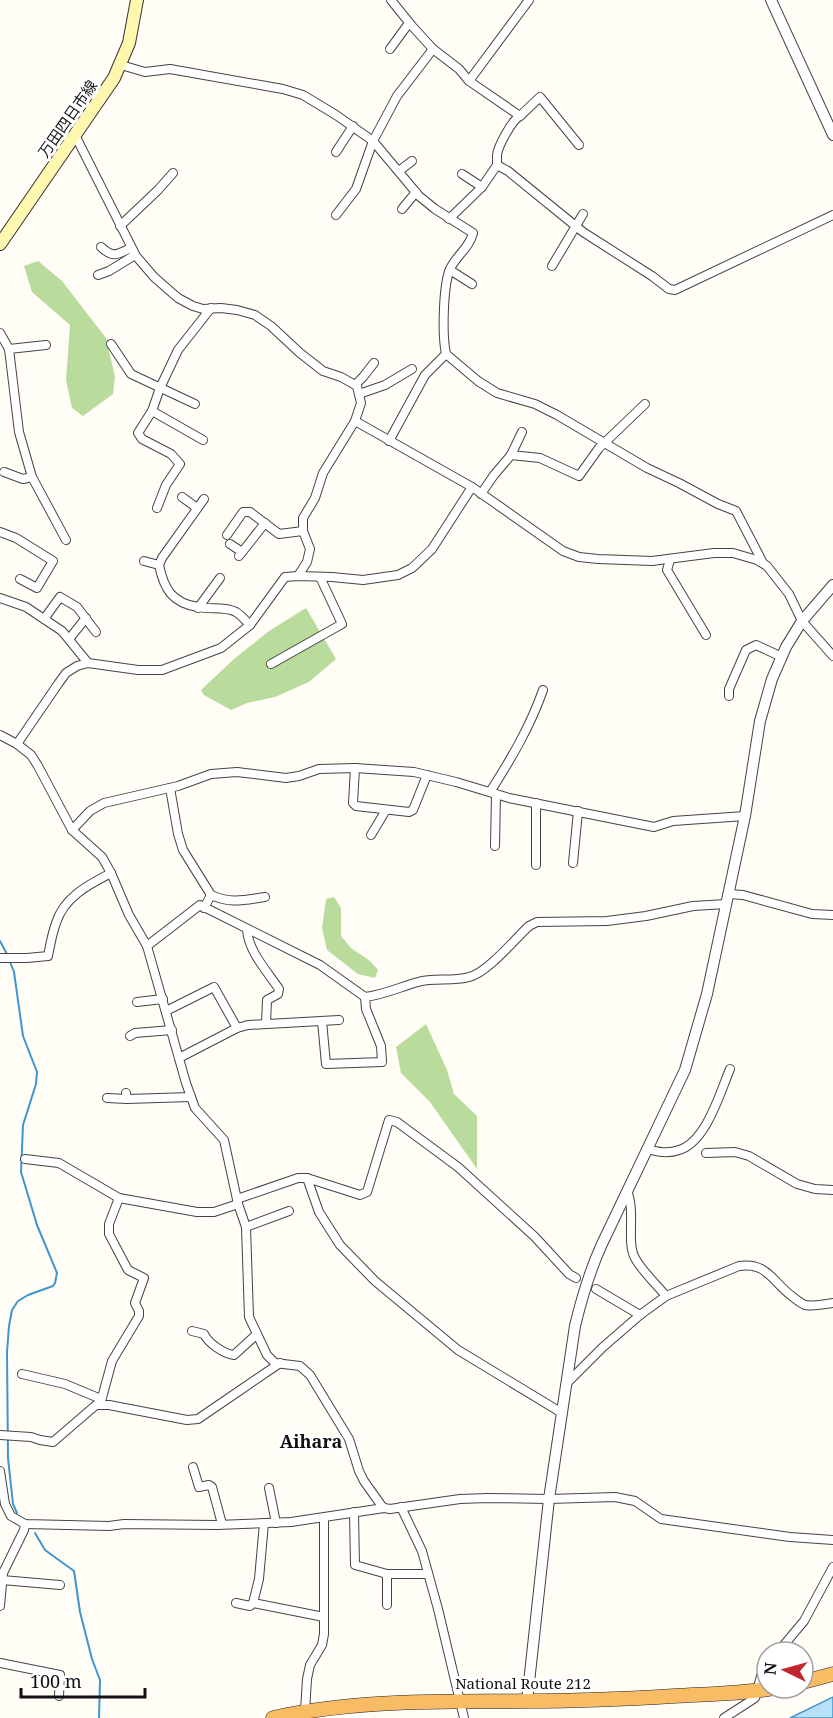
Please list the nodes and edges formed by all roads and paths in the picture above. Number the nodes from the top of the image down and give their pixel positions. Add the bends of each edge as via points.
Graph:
1 (137, 0) edge
2 (391, 0) edge
3 (529, 0) edge
4 (771, 0) edge
5 (409, 22) junction
6 (390, 49) dead end
7 (433, 49) junction
8 (121, 65) junction
9 (469, 81) junction
10 (520, 116) junction
11 (353, 126) junction
12 (75, 135) junction
13 (833, 135) edge
14 (373, 141) junction
15 (579, 145) dead end
16 (336, 152) dead end
17 (412, 161) dead end
18 (497, 165) junction
19 (399, 171) junction
20 (173, 172) dead end
21 (462, 174) dead end
22 (482, 187) junction
23 (416, 192) junction
24 (402, 209) dead end
25 (583, 214) dead end
26 (336, 215) dead end
27 (833, 215) edge
28 (449, 219) junction
29 (120, 226) junction
30 (575, 226) junction
31 (1, 241) edge
32 (101, 247) dead end
33 (133, 251) junction
34 (552, 266) dead end
35 (450, 270) junction
36 (98, 275) dead end
37 (472, 284) dead end
38 (211, 308) junction
39 (0, 333) edge
40 (46, 345) dead end
41 (111, 345) dead end
42 (9, 349) junction
43 (446, 354) junction
44 (374, 363) dead end
45 (412, 369) dead end
46 (355, 385) junction
47 (160, 388) junction
48 (359, 394) junction
49 (195, 404) dead end
50 (645, 404) dead end
51 (152, 411) junction
52 (355, 421) junction
53 (522, 432) dead end
54 (203, 440) dead end
55 (389, 441) junction
56 (604, 442) junction
57 (511, 455) junction
58 (4, 472) dead end
59 (32, 477) junction
60 (472, 488) junction
61 (481, 494) junction
62 (182, 497) dead end
63 (204, 499) dead end
64 (158, 508) dead end
65 (198, 508) junction
66 (265, 523) junction
67 (303, 531) junction
68 (0, 532) edge
69 (227, 535) dead end
70 (66, 540) dead end
71 (230, 544) dead end
72 (670, 560) junction
73 (144, 561) dead end
74 (763, 563) junction
75 (159, 565) junction
76 (298, 576) junction
77 (320, 576) junction
78 (219, 578) dead end
79 (20, 579) dead end
80 (833, 585) edge
81 (0, 598) edge
82 (198, 608) junction
83 (86, 618) junction
84 (44, 619) junction
85 (802, 621) junction
86 (250, 625) junction
87 (96, 632) dead end
88 (706, 635) dead end
89 (69, 639) junction
90 (833, 656) edge
91 (782, 657) junction
92 (88, 663) junction
93 (271, 664) dead end
94 (543, 690) dead end
95 (729, 696) dead end
96 (0, 735) edge
97 (17, 744) junction
98 (355, 768) junction
99 (427, 775) junction
100 (170, 788) junction
101 (493, 793) junction
102 (536, 803) junction
103 (386, 810) junction
104 (578, 811) junction
105 (745, 816) junction
106 (72, 830) junction
107 (371, 835) dead end
108 (495, 846) dead end
109 (573, 863) dead end
110 (536, 865) dead end
111 (111, 873) junction
112 (211, 895) junction
113 (265, 897) dead end
114 (728, 899) junction
115 (204, 908) junction
116 (833, 915) edge
117 (247, 929) junction
118 (147, 946) junction
119 (0, 957) edge
120 (365, 997) junction
121 (163, 999) junction
122 (137, 1002) dead end
123 (166, 1011) junction
124 (339, 1020) dead end
125 (322, 1021) junction
126 (266, 1024) junction
127 (237, 1028) junction
128 (172, 1030) junction
129 (130, 1036) dead end
130 (179, 1058) junction
131 (730, 1069) dead end
132 (191, 1097) junction
133 (107, 1098) dead end
134 (647, 1149) junction
135 (706, 1153) dead end
136 (25, 1159) dead end
137 (307, 1178) junction
138 (833, 1190) edge
139 (627, 1191) junction
140 (119, 1197) junction
141 (237, 1202) junction
142 (289, 1211) dead end
143 (246, 1227) junction
144 (576, 1278) dead end
145 (596, 1288) dead end
146 (666, 1296) junction
147 (833, 1303) edge
148 (640, 1315) junction
149 (192, 1332) dead end
150 (257, 1334) junction
151 (280, 1363) junction
152 (22, 1374) dead end
153 (567, 1383) junction
154 (100, 1402) junction
155 (562, 1413) junction
156 (0, 1435) edge
157 (193, 1467) dead end
158 (0, 1471) edge
159 (269, 1488) dead end
160 (2, 1492) edge
161 (549, 1499) junction
162 (401, 1507) junction
163 (384, 1508) junction
164 (354, 1512) junction
165 (324, 1518) junction
166 (264, 1523) junction
167 (276, 1523) junction
168 (25, 1524) junction
169 (222, 1524) junction
170 (833, 1540) edge
171 (833, 1567) edge
172 (387, 1574) junction
173 (428, 1574) junction
174 (2, 1580) junction
175 (60, 1585) dead end
176 (236, 1603) dead end
177 (253, 1603) junction
178 (387, 1605) dead end
179 (0, 1606) edge
180 (324, 1617) junction
181 (788, 1640) edge
182 (0, 1663) edge
183 (833, 1674) edge
184 (815, 1679) edge
185 (755, 1691) edge
186 (59, 1696) dead end
187 (755, 1696) edge
188 (459, 1701) junction
189 (527, 1701) junction
190 (305, 1711) junction
191 (273, 1718) edge
192 (464, 1718) edge
193 (724, 1718) edge

1 - 8 main road, 万田四日市線
2 - 5 street
3 - 9 street
4 - 13 street
5 - 6 street
5 - 7 street
7 - 9 street
7 - 14 street via 397,96
8 - 11 street via 145,72 171,69 283,88 303,95
8 - 12 main road, 万田四日市線
9 - 10 street
10 - 15 street via 540,97
10 - 18 street via 506,134 497,154
11 - 14 street
11 - 16 street
12 - 29 street
12 - 31 main road, 万田四日市線
14 - 19 street
14 - 26 street via 356,189
17 - 19 street
18 - 22 street
18 - 30 street
19 - 23 street
20 - 29 street
21 - 22 street
22 - 28 street
23 - 24 street
23 - 28 street
25 - 30 street
27 - 30 street via 675,290
28 - 35 street via 473,233
29 - 33 street
30 - 34 street
32 - 33 street via 114,255
33 - 36 street
33 - 38 street via 178,298 193,306
35 - 37 street
35 - 43 street via 444,317
38 - 46 street via 255,315 323,371
38 - 47 street via 178,350
39 - 42 street
40 - 42 street
41 - 47 street via 131,374
42 - 59 street via 18,432
43 - 55 street via 425,375
43 - 56 street via 497,393 535,404
44 - 46 street
45 - 48 street
46 - 48 street
47 - 49 street
47 - 51 street
48 - 52 street via 361,403
50 - 56 street
51 - 54 street
51 - 64 street via 138,433 180,464 166,485
52 - 55 street
52 - 67 street via 323,473 303,518
53 - 57 street
55 - 60 street
56 - 57 street via 579,476 540,458
56 - 74 street via 647,468 736,511
57 - 61 street
58 - 59 street via 23,479
59 - 70 street
60 - 61 street
60 - 77 street via 432,549 412,568 398,575 363,580
61 - 72 street via 563,552 598,559
62 - 65 street
63 - 65 street
65 - 75 street
66 - 67 street via 279,534
66 - 69 street via 250,512 243,512
66 - 71 street via 240,554
67 - 76 street via 310,549
68 - 79 street via 53,561 37,588
72 - 74 street via 733,553
72 - 88 street via 667,570
73 - 75 street
74 - 85 street via 789,594
75 - 82 street via 167,591
76 - 77 street
76 - 86 street via 285,577
77 - 93 street via 342,624
78 - 82 street
80 - 85 street
81 - 84 street via 26,607
82 - 86 street via 235,612
83 - 84 street via 60,597
83 - 87 street
83 - 89 street
84 - 89 street
85 - 90 street
85 - 91 street
86 - 92 street via 221,648 162,670
89 - 92 street
91 - 95 street via 756,645 746,650
91 - 105 street via 760,721
92 - 97 street via 66,673
94 - 101 street
96 - 97 street
97 - 106 street via 31,754
98 - 99 street
98 - 100 street via 319,769 286,778 237,771 211,774
98 - 103 street via 353,803
99 - 101 street
99 - 103 street via 413,810
100 - 106 street via 104,803
100 - 112 street via 183,850
101 - 102 street
101 - 108 street
102 - 104 street
102 - 110 street
103 - 107 street
104 - 105 street via 654,827 673,821
104 - 109 street
105 - 114 street
106 - 111 street via 102,857
111 - 118 street
111 - 119 street via 75,894 63,909 48,956
112 - 113 street via 232,902
112 - 115 street
114 - 116 street via 743,894 812,914
114 - 120 street via 608,921 537,921 482,972 471,977 421,981
114 - 134 street via 685,1070
115 - 117 street
115 - 118 street via 200,905
117 - 120 street via 320,964
117 - 126 street via 252,949 279,989 278,994 267,1000
118 - 121 street
120 - 125 street via 381,1046 382,1062 326,1064
121 - 122 street
121 - 123 street
123 - 127 street via 214,987
123 - 128 street
124 - 125 street
125 - 126 street
126 - 127 street
127 - 130 street
128 - 129 street
128 - 130 street
130 - 132 street
131 - 134 street via 705,1127 693,1143 672,1152
132 - 133 street
132 - 141 street via 195,1108 224,1140
134 - 139 street
135 - 138 street via 735,1152 749,1156 797,1184
136 - 140 street via 59,1163
137 - 141 street
137 - 144 street via 360,1195 367,1192 389,1120 397,1122 458,1167
137 - 155 street via 319,1212 340,1245 375,1281 458,1350
139 - 146 street via 634,1258
139 - 153 street via 582,1298
140 - 141 street via 197,1212 214,1212
140 - 154 street via 109,1234 128,1269 144,1278 135,1303 139,1316 112,1361
141 - 143 street
142 - 143 street
143 - 150 street via 249,1317
145 - 148 street
146 - 147 street via 751,1264 763,1269 803,1304
146 - 148 street
148 - 153 street
149 - 150 street via 204,1334 206,1340 229,1355
150 - 151 street via 267,1355
151 - 154 street via 198,1419
151 - 163 street via 300,1366 310,1375 349,1439 358,1471
152 - 154 street via 65,1384
153 - 155 street
154 - 156 street via 53,1442
155 - 161 street
157 - 169 street via 199,1487 212,1487
158 - 160 street
159 - 167 street
160 - 168 street via 11,1516
161 - 162 street via 460,1499
161 - 170 street via 615,1497 635,1501 661,1519
161 - 189 street
162 - 163 street
162 - 173 street via 422,1551
163 - 164 street
164 - 165 street
164 - 172 street via 355,1565
165 - 167 street
165 - 180 street
166 - 167 street
166 - 169 street
166 - 177 street
168 - 169 street
168 - 174 street
171 - 181 street via 804,1621
172 - 173 street
172 - 178 street
173 - 188 street
174 - 175 street
174 - 179 street
176 - 177 street
177 - 180 street
180 - 190 street via 322,1645 307,1679
182 - 186 street via 60,1675
183 - 184 highway
185 - 189 highway, National Route 212
187 - 193 street
188 - 189 highway, National Route 212
188 - 190 highway, National Route 212
188 - 192 street
190 - 191 highway, National Route 212

